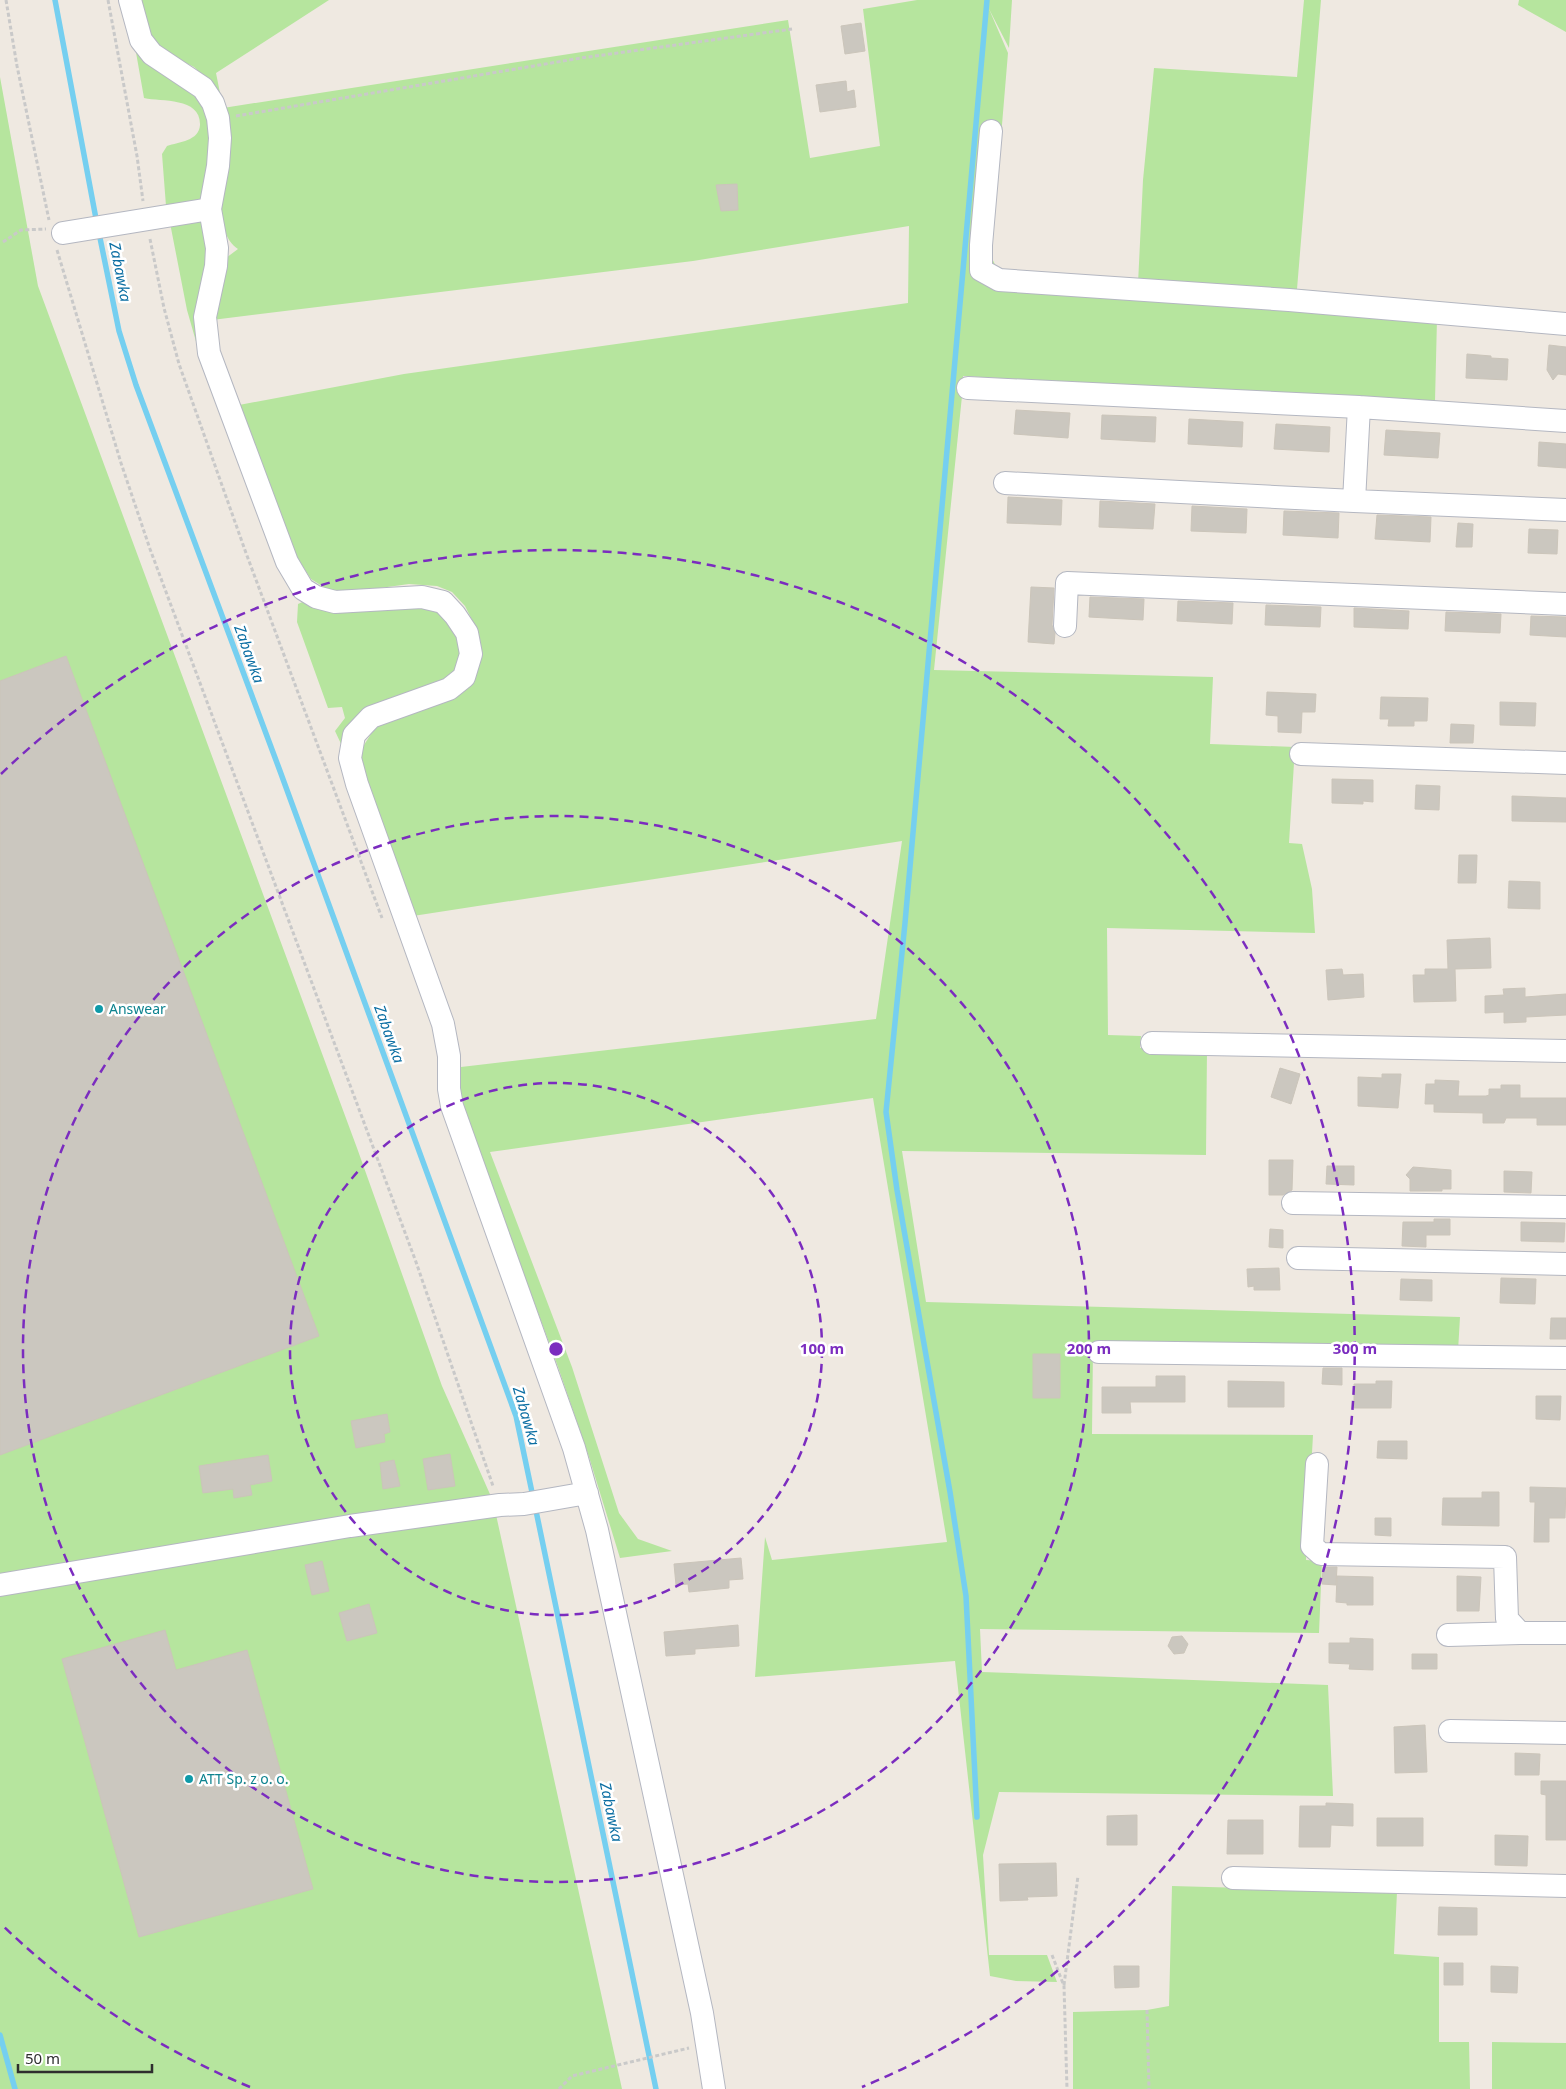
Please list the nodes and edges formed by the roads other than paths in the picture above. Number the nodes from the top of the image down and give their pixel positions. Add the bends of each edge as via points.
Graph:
1 (130, 0) edge
2 (991, 131) dead end
3 (210, 209) junction
4 (57, 236) road end
5 (1566, 324) edge
6 (968, 388) dead end
7 (1359, 407) junction
8 (1566, 421) edge
9 (1006, 483) dead end
10 (1354, 501) junction
11 (1566, 510) edge
12 (1566, 604) edge
13 (1065, 626) dead end
14 (1301, 754) dead end
15 (1566, 763) edge
16 (1152, 1043) dead end
17 (1566, 1051) edge
18 (1294, 1203) dead end
19 (1566, 1207) edge
20 (1298, 1258) dead end
21 (1566, 1264) edge
22 (1099, 1352) dead end
23 (1566, 1358) edge
24 (1317, 1464) dead end
25 (587, 1493) junction
26 (0, 1585) edge
27 (1520, 1632) junction
28 (1566, 1633) edge
29 (1448, 1634) dead end
30 (1450, 1731) dead end
31 (1566, 1733) edge
32 (1233, 1878) dead end
33 (1566, 1886) edge
34 (714, 2089) edge

1 - 3 street via 141,40 152,54 202,88 213,103 220,138
2 - 5 street via 981,270 999,280
3 - 4 street
3 - 25 street via 217,248 205,317 209,353 287,562 303,589 316,597 335,602 422,597 443,602 467,633 471,654 464,677 449,689 371,717 354,735 350,758 356,784 443,1024 452,1106 571,1439
6 - 7 street
7 - 8 street
7 - 10 street
9 - 10 street
10 - 11 street
12 - 13 street via 1067,583
14 - 15 street
16 - 17 street
18 - 19 street
20 - 21 street
22 - 23 street
24 - 27 street via 1312,1546 1321,1554 1506,1557 1507,1619
25 - 26 street via 350,1526
25 - 34 street via 598,1530 702,2013
27 - 28 street
27 - 29 street
30 - 31 street
32 - 33 street

